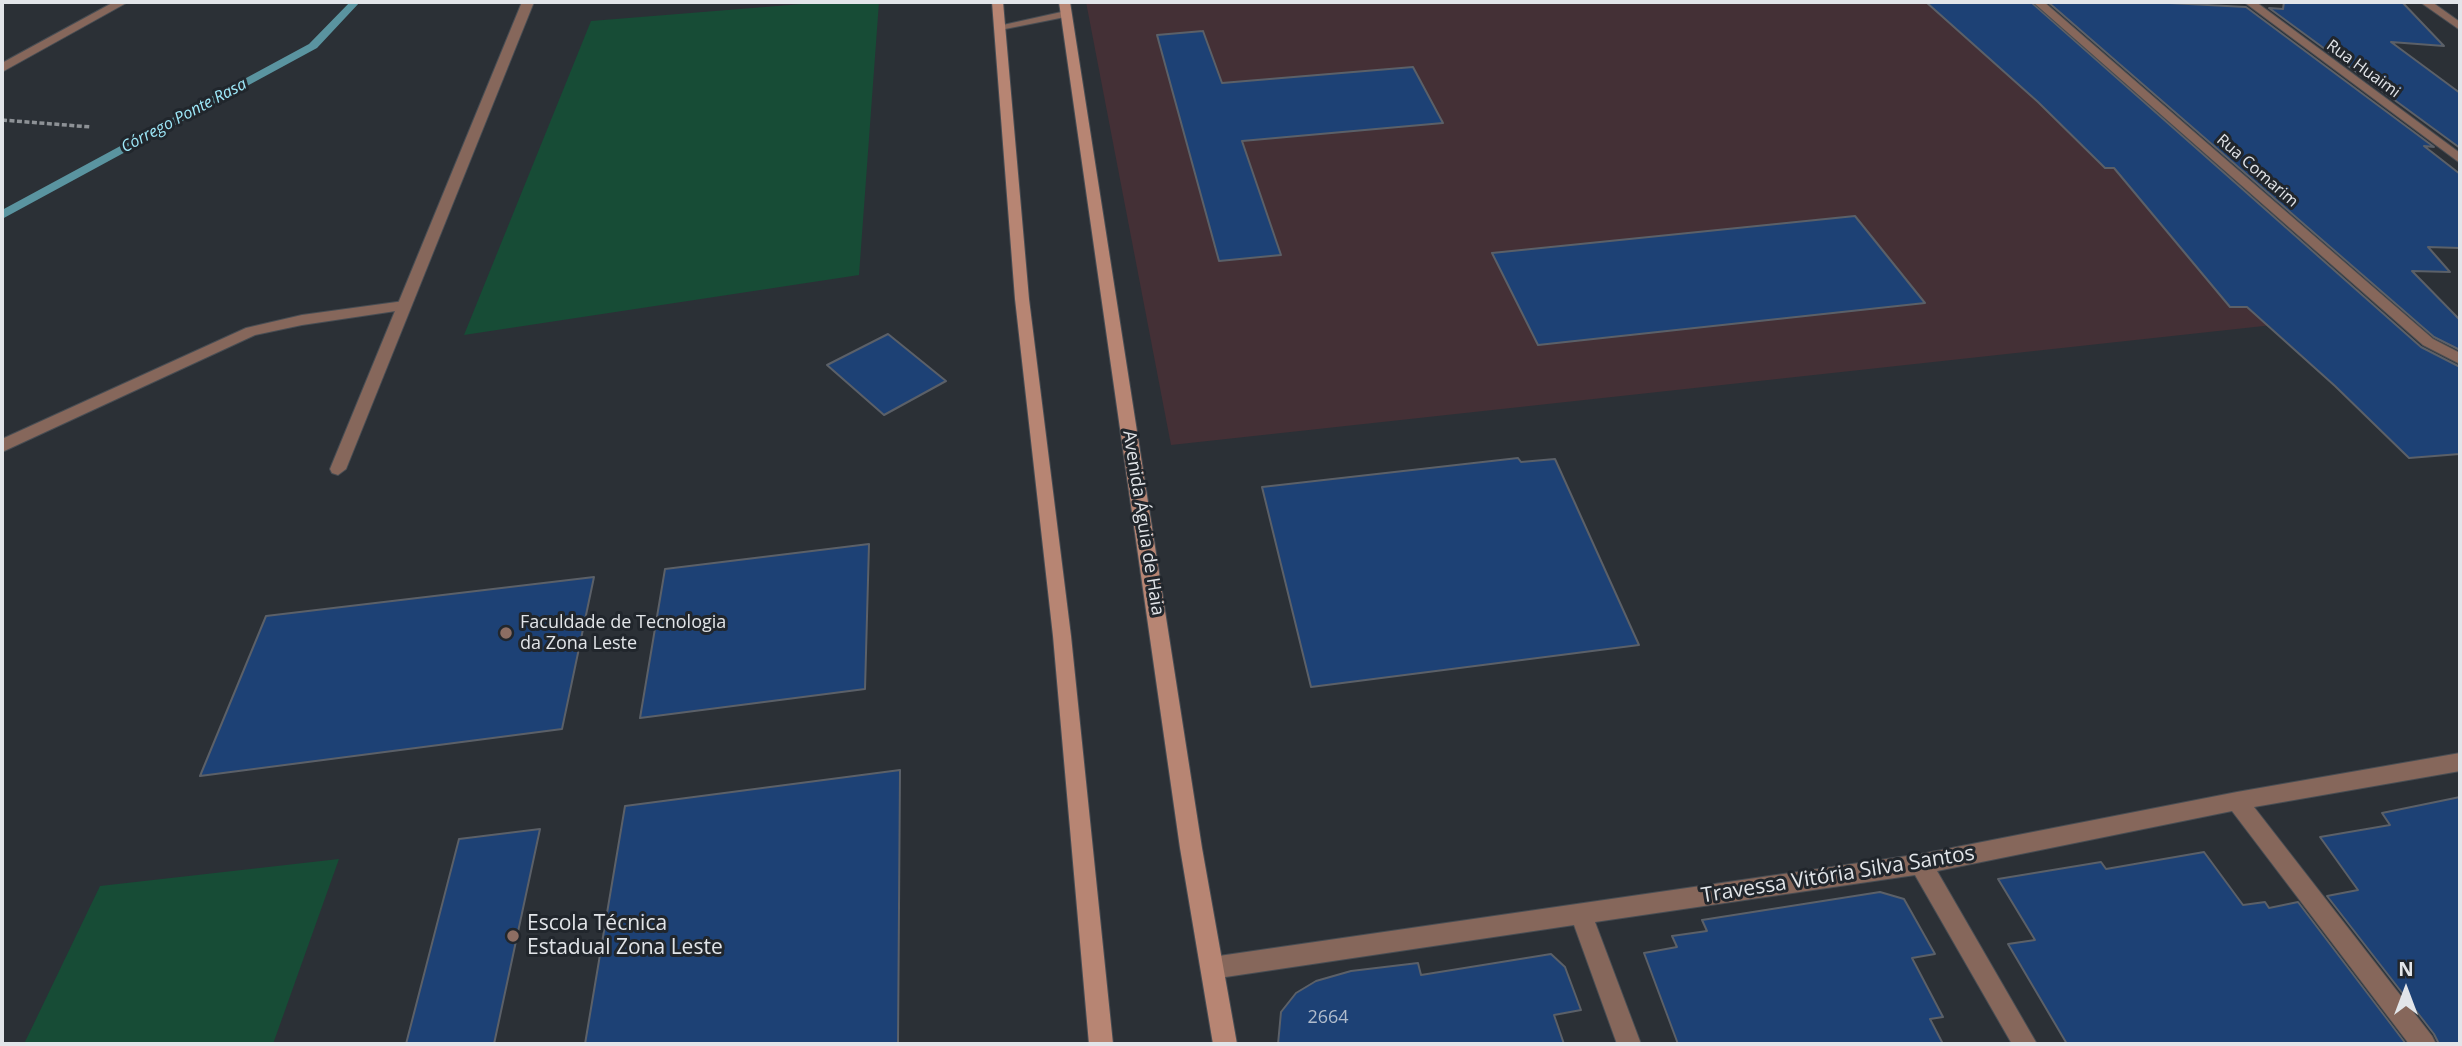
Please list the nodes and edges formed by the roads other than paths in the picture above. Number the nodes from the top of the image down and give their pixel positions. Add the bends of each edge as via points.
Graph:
1 (122, 2) edge
2 (528, 2) edge
3 (997, 2) edge
4 (2038, 2) edge
5 (2249, 2) edge
6 (2425, 2) edge
7 (1065, 8) edge
8 (1000, 27) junction
9 (2460, 27) edge
10 (2, 68) edge
11 (2460, 159) edge
12 (404, 306) junction
13 (2460, 359) edge
14 (2, 446) edge
15 (338, 469) dead end
16 (2460, 762) edge
17 (2237, 801) junction
18 (1922, 864) junction
19 (1581, 914) junction
20 (1212, 968) junction
21 (1101, 1044) edge
22 (1225, 1044) edge
23 (1629, 1044) edge
24 (2025, 1044) edge
25 (2424, 1044) edge

1 - 10 street
2 - 12 street
3 - 8 main road
4 - 13 street, Rua Comarim via 2428,342
5 - 11 street, Rua Huaimi
6 - 9 street
7 - 8 street
7 - 20 main road, Avenida Águia de Haia
8 - 21 main road via 1022,299 1062,636
12 - 14 street via 251,331
12 - 15 street
16 - 17 street, Travessa Vitória Silva Santos
17 - 18 street, Travessa Vitória Silva Santos
17 - 25 street
18 - 19 street, Travessa Vitória Silva Santos
18 - 24 street
19 - 20 street, Travessa Vitória Silva Santos
19 - 23 street
20 - 22 main road, Avenida Águia de Haia

